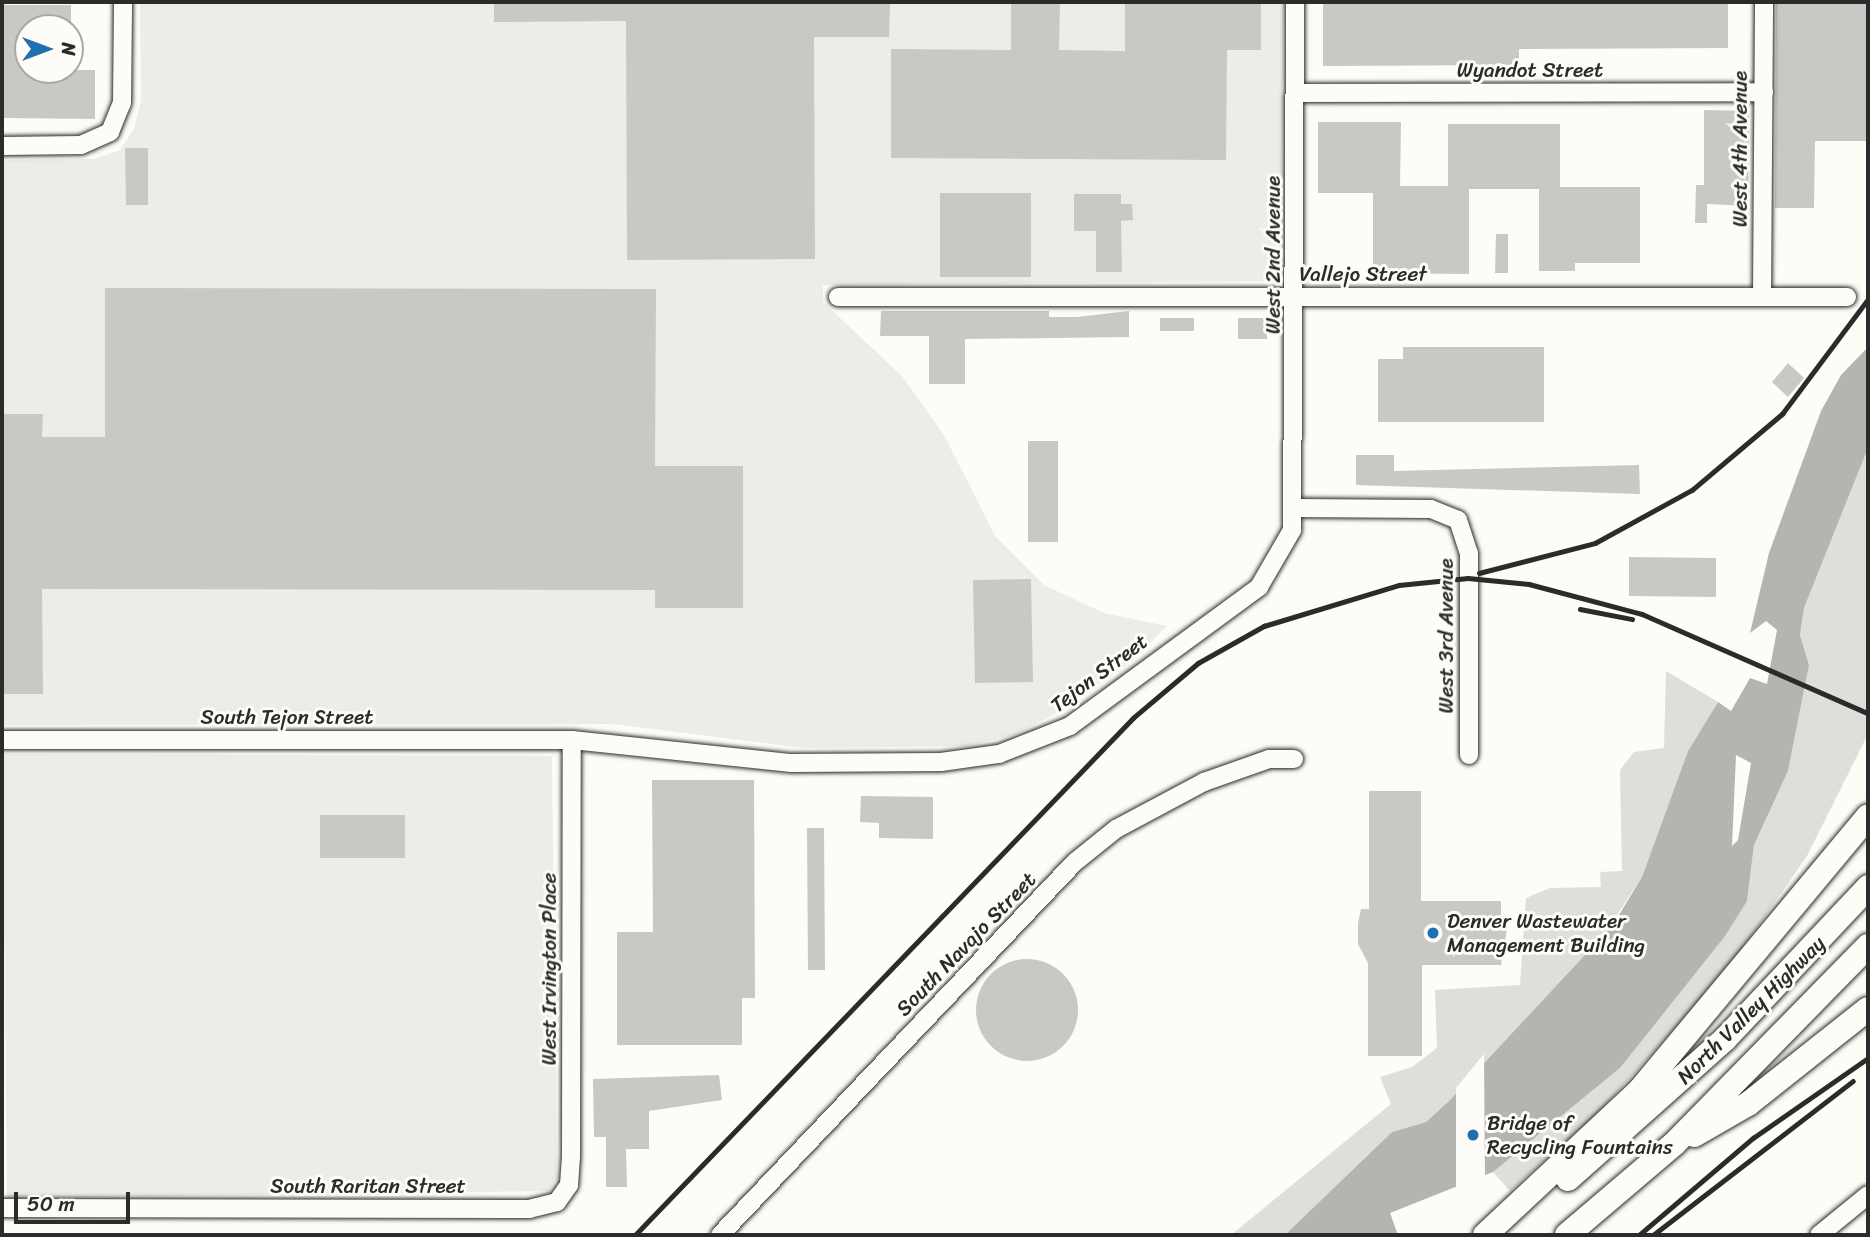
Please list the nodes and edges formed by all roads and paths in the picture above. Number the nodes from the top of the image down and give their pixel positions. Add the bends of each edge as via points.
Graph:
1 (122, 2) edge
2 (1295, 2) edge
3 (1764, 2) edge
4 (1764, 92) junction
5 (1296, 93) junction
6 (2, 146) edge
7 (838, 297) dead end
8 (1296, 297) junction
9 (1762, 297) junction
10 (1847, 297) dead end
11 (1295, 508) junction
12 (2, 740) edge
13 (572, 740) junction
14 (1469, 755) dead end
15 (1294, 758) dead end
16 (1868, 816) edge
17 (1868, 887) edge
18 (1868, 946) edge
19 (1868, 1009) edge
20 (1674, 1144) junction
21 (1868, 1195) edge
22 (564, 1196) joint
23 (2, 1208) edge
24 (720, 1235) edge
25 (1485, 1235) edge
26 (1499, 1235) edge
27 (1567, 1235) edge
28 (1819, 1235) edge

1 - 6 street via 122,103 110,132 81,145
2 - 5 street, West 2nd Avenue
3 - 4 street, West 4th Avenue
4 - 5 street, Wyandot Street
4 - 9 street, West 4th Avenue
5 - 8 street, West 2nd Avenue
7 - 8 street, Vallejo Street
8 - 9 street, Vallejo Street
8 - 11 street, West 2nd Avenue
9 - 10 street, Vallejo Street
11 - 13 street, Tejon Street via 1286,548 1259,587 1182,638 1086,716 1018,748 941,762 813,763
11 - 14 street, West 3rd Avenue via 1431,509 1458,520 1469,553
12 - 13 street, South Tejon Street
13 - 22 street, West Irvington Place via 571,1157
15 - 24 street, South Navajo Street via 1269,759 1204,782 1116,829 1075,862
16 - 25 highway via 1640,1090
17 - 26 highway, North Valley Highway via 1679,1083
18 - 20 highway, North Valley Highway
19 - 20 highway via 1741,1110
20 - 27 highway, North Valley Highway
21 - 28 street
22 - 23 street, South Raritan Street via 529,1209

